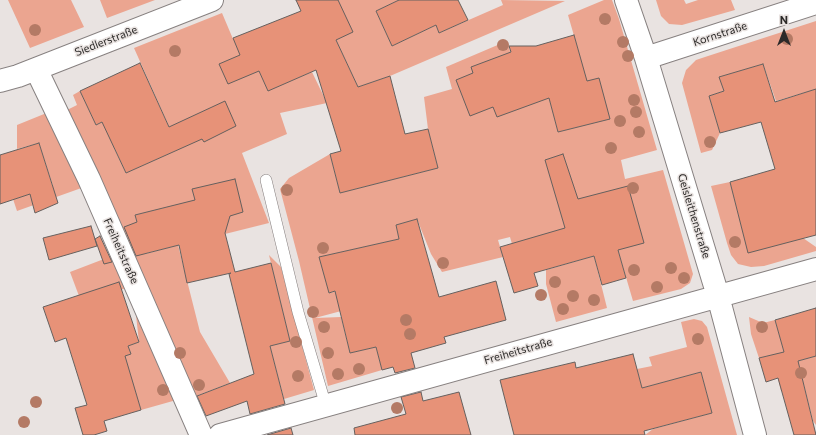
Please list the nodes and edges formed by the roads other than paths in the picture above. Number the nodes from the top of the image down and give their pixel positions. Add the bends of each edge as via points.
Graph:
1 (211, 0) edge
2 (626, 0) edge
3 (816, 3) edge
4 (646, 58) junction
5 (36, 69) junction
6 (0, 81) edge
7 (266, 180) dead end
8 (816, 269) edge
9 (718, 296) junction
10 (326, 406) junction
11 (201, 435) edge
12 (220, 435) edge
13 (754, 435) edge

1 - 5 street, Siedlerstraße
2 - 4 street, Geisleithenstraße
3 - 4 street, Kornstraße
4 - 9 street, Geisleithenstraße
5 - 6 street, Siedlerstraße
5 - 11 street, Freiheitstraße via 90,179
7 - 10 lane via 298,312
8 - 9 street, Freiheitstraße
9 - 10 street, Freiheitstraße
9 - 13 street, Geisleithenstraße
10 - 12 street, Freiheitstraße

